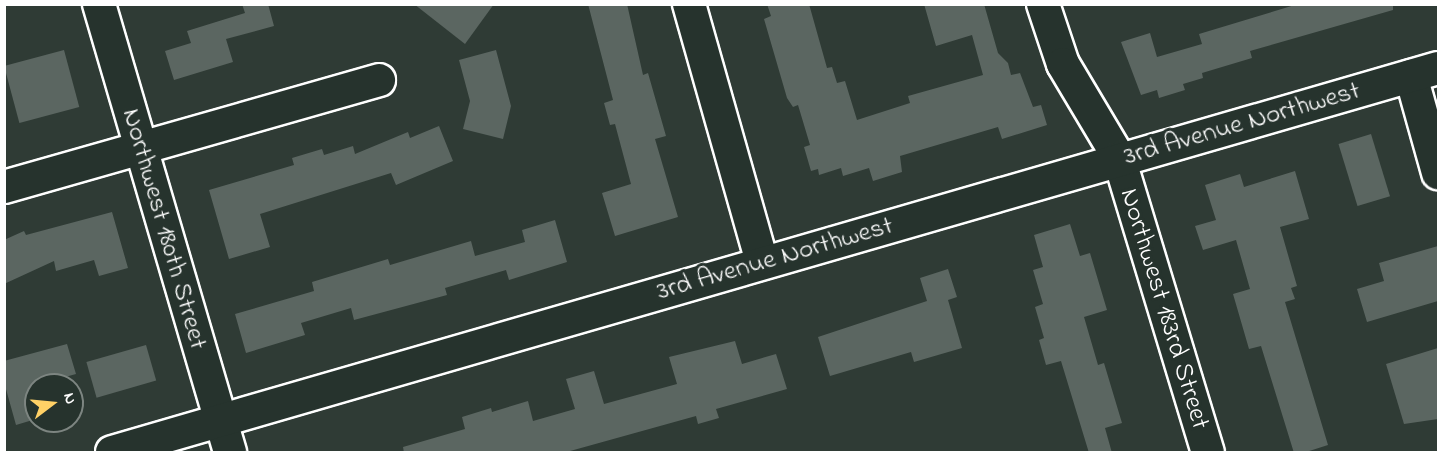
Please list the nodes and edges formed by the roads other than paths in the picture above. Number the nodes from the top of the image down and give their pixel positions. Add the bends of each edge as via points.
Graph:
1 (99, 4) edge
2 (689, 4) edge
3 (1044, 4) edge
4 (1425, 72) edge
5 (379, 80) dead end
6 (141, 146) junction
7 (1119, 158) junction
8 (1438, 173) edge
9 (4, 187) edge
10 (762, 262) junction
11 (220, 421) junction
12 (112, 453) edge
13 (230, 453) edge
14 (1208, 453) edge

1 - 6 street, Northwest 180th Street
2 - 10 street
3 - 7 street, Northwest 183rd Street via 1063,64
4 - 7 street, 3rd Avenue Northwest
4 - 8 street
5 - 6 street
6 - 9 street
6 - 11 street, Northwest 180th Street
7 - 10 street, 3rd Avenue Northwest
7 - 14 street, Northwest 183rd Street
10 - 11 street, 3rd Avenue Northwest
11 - 12 street, 3rd Avenue Northwest
11 - 13 street, Northwest 180th Street

